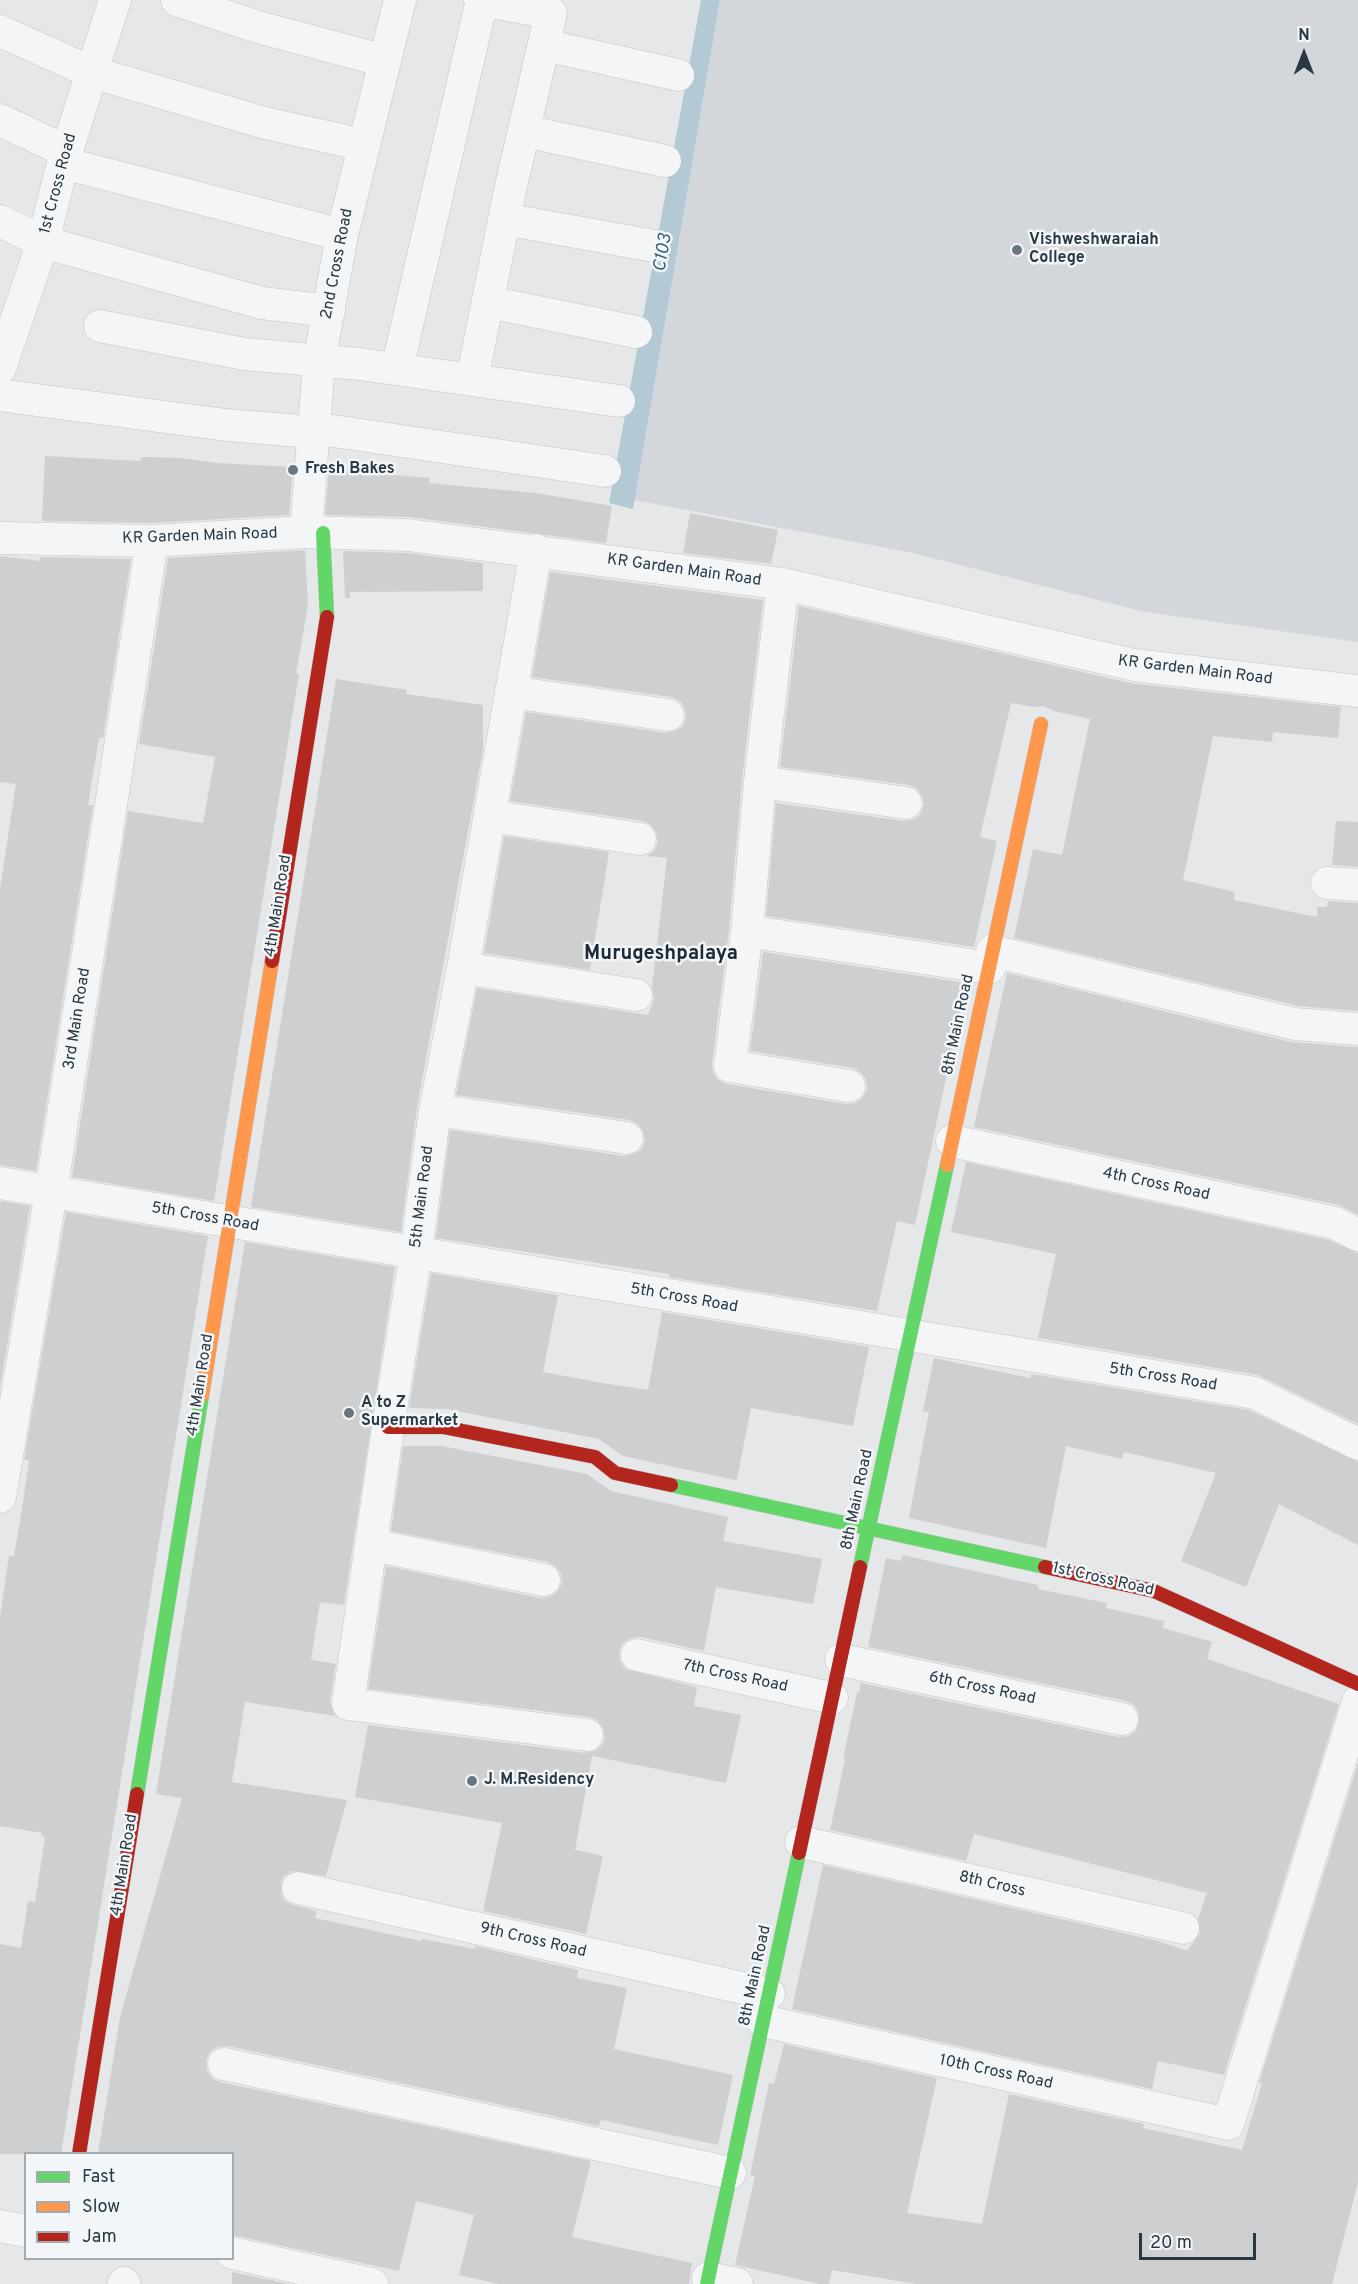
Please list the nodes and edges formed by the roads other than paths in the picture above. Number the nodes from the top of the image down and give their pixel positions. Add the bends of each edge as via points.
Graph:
1 (115, 0) edge
2 (177, 0) edge
3 (400, 0) edge
4 (481, 0) edge
5 (0, 31) edge
6 (544, 45) junction
7 (385, 61) junction
8 (91, 72) junction
9 (678, 75) dead end
10 (0, 120) edge
11 (524, 131) junction
12 (364, 145) junction
13 (65, 157) junction
14 (665, 161) dead end
15 (504, 219) junction
16 (0, 221) edge
17 (342, 235) junction
18 (43, 242) junction
19 (654, 246) dead end
20 (488, 302) junction
21 (329, 311) junction
22 (6, 325) edge
23 (100, 326) dead end
24 (636, 332) dead end
25 (319, 362) junction
26 (0, 368) edge
27 (397, 369) junction
28 (472, 380) junction
29 (0, 395) edge
30 (619, 401) dead end
31 (313, 430) junction
32 (605, 471) dead end
33 (314, 532) junction
34 (0, 538) edge
35 (152, 541) junction
36 (536, 550) junction
37 (783, 584) junction
38 (327, 618) joint
39 (1358, 691) edge
40 (511, 692) junction
41 (668, 715) dead end
42 (1041, 724) dead end
43 (760, 783) junction
44 (906, 803) dead end
45 (490, 816) junction
46 (640, 839) dead end
47 (1327, 883) dead end
48 (1358, 885) edge
49 (747, 931) junction
50 (990, 959) junction
51 (463, 968) junction
52 (636, 995) dead end
53 (1358, 1029) edge
54 (849, 1086) dead end
55 (435, 1110) junction
56 (627, 1138) dead end
57 (952, 1141) junction
58 (0, 1183) edge
59 (51, 1192) junction
60 (227, 1222) junction
61 (1358, 1235) edge
62 (416, 1253) junction
63 (909, 1337) junction
64 (388, 1427) junction
65 (1358, 1444) edge
66 (0, 1497) edge
67 (869, 1528) junction
68 (372, 1545) junction
69 (544, 1580) dead end
70 (637, 1655) dead end
71 (841, 1660) junction
72 (1358, 1684) edge
73 (832, 1698) junction
74 (1358, 1702) edge
75 (1122, 1719) dead end
76 (587, 1735) dead end
77 (801, 1842) junction
78 (298, 1888) dead end
79 (1183, 1928) dead end
80 (766, 2008) junction
81 (224, 2064) dead end
82 (79, 2152) edge
83 (730, 2173) junction
84 (0, 2226) edge
85 (24, 2231) edge
86 (234, 2254) edge
87 (299, 2276) edge
88 (717, 2282) edge
89 (372, 2284) edge

1 - 8 street, 1st Cross Road
2 - 7 street via 258,27
3 - 7 street, 2nd Cross Road
4 - 6 street via 551,13
4 - 27 street
5 - 8 street
6 - 9 street
6 - 11 street
7 - 12 street, 2nd Cross Road
8 - 12 street via 265,123
8 - 13 street, 1st Cross Road
10 - 13 street
11 - 14 street
11 - 15 street
12 - 17 street, 2nd Cross Road
13 - 17 street
13 - 18 street, 1st Cross Road
15 - 19 street
15 - 20 street
16 - 18 street
17 - 21 street, 2nd Cross Road
18 - 21 street via 262,303
18 - 22 street, 1st Cross Road
20 - 24 street
20 - 28 street
21 - 25 street, 2nd Cross Road
22 - 26 street, 1st Cross Road
23 - 25 street via 244,354
25 - 27 street
25 - 31 street, 2nd Cross Road
27 - 28 street
28 - 30 street
29 - 31 street via 226,425
31 - 32 street
31 - 33 street, 2nd Cross Road
33 - 35 street, KR Garden Main Road
33 - 36 street, KR Garden Main Road via 408,535
33 - 38 street, 2nd Cross Road
34 - 35 street, KR Garden Main Road
35 - 59 street, 3rd Main Road
36 - 37 street, KR Garden Main Road
36 - 40 street, 5th Main Road
37 - 39 street, KR Garden Main Road via 1134,665
37 - 43 street
38 - 60 street, 4th Main Road
40 - 41 street
40 - 45 street, 5th Main Road
42 - 50 street, 8th Main Road
43 - 44 street
43 - 49 street
45 - 46 street
45 - 51 street, 5th Main Road
47 - 48 street
49 - 50 street
49 - 54 street via 730,1066
50 - 53 street via 1295,1024
50 - 57 street, 8th Main Road
51 - 52 street
51 - 55 street, 5th Main Road
55 - 56 street
55 - 62 street, 5th Main Road
57 - 61 street, 4th Cross Road via 1335,1223
57 - 63 street, 8th Main Road
58 - 59 street, 5th Cross Road
59 - 60 street, 5th Cross Road
59 - 66 street, 3rd Main Road
60 - 62 street, 5th Cross Road
60 - 82 street, 4th Main Road
62 - 63 street, 5th Cross Road
62 - 64 street, 5th Main Road
63 - 65 street, 5th Cross Road via 1255,1393
63 - 67 street, 8th Main Road
64 - 67 street via 444,1427 595,1457 615,1473
64 - 68 street, 5th Main Road
67 - 71 street, 8th Main Road
67 - 72 street, 1st Cross Road via 1154,1590
68 - 69 street
68 - 76 street, 5th Main Road via 348,1704
70 - 73 street, 7th Cross Road
71 - 73 street, 8th Main Road
71 - 75 street, 6th Cross Road
73 - 77 street, 8th Main Road
74 - 80 street, 10th Cross Road via 1228,2124
77 - 79 street, 8th Cross
77 - 80 street, 8th Main Road
78 - 80 street, 9th Cross Road
80 - 83 street, 8th Main Road
81 - 83 street
83 - 88 street, 8th Main Road
84 - 85 street
86 - 87 street
87 - 89 street

